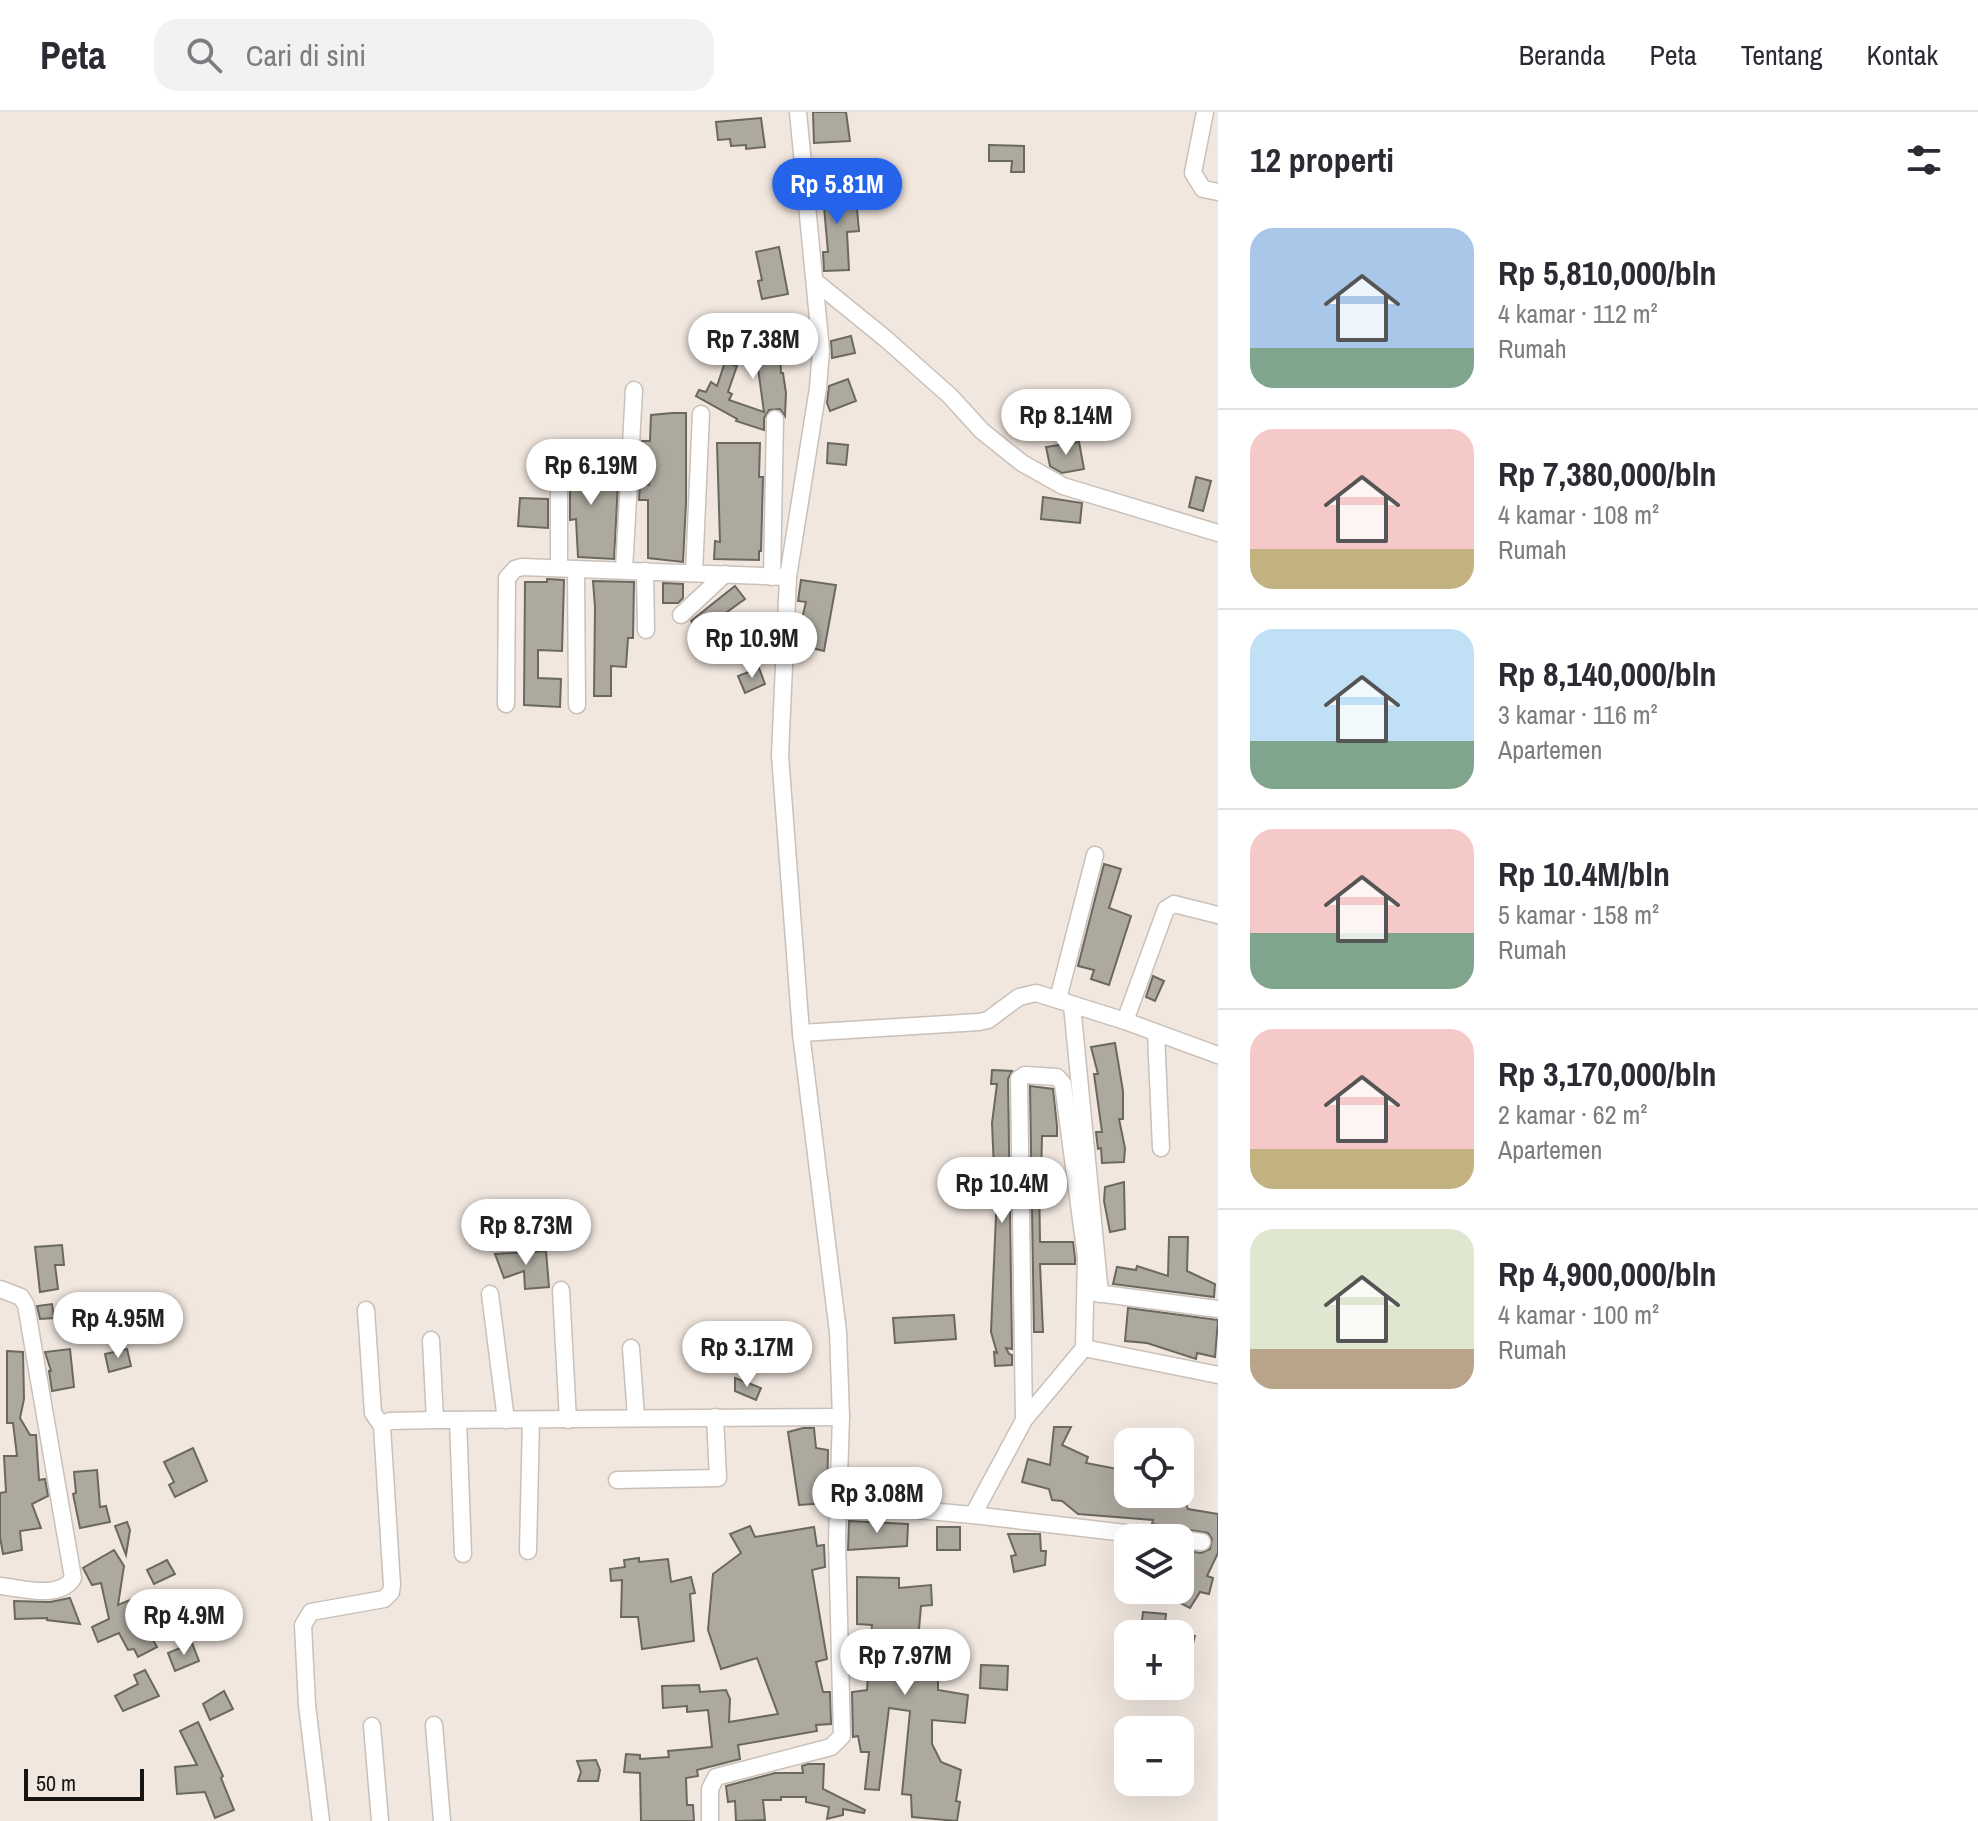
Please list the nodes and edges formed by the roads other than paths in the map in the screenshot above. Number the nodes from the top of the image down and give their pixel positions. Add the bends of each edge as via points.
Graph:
1 (798, 112) edge
2 (1205, 112) edge
3 (1218, 192) edge
4 (817, 283) junction
5 (634, 390) dead end
6 (701, 414) dead end
7 (775, 419) dead end
8 (559, 487) dead end
9 (1218, 533) edge
10 (567, 568) junction
11 (624, 570) junction
12 (645, 571) junction
13 (694, 573) junction
14 (725, 574) junction
15 (780, 577) junction
16 (681, 615) dead end
17 (646, 630) dead end
18 (506, 704) dead end
19 (577, 705) dead end
20 (1095, 855) dead end
21 (1218, 915) edge
22 (1065, 1002) junction
23 (1125, 1021) junction
24 (801, 1033) junction
25 (1156, 1033) junction
26 (1218, 1055) edge
27 (1161, 1148) dead end
28 (0, 1289) edge
29 (561, 1290) dead end
30 (1093, 1293) junction
31 (490, 1294) dead end
32 (1218, 1309) edge
33 (366, 1310) dead end
34 (431, 1340) dead end
35 (631, 1348) dead end
36 (1084, 1348) junction
37 (1218, 1375) edge
38 (636, 1417) junction
39 (715, 1417) junction
40 (841, 1417) junction
41 (435, 1420) junction
42 (458, 1420) junction
43 (506, 1420) junction
44 (531, 1420) junction
45 (568, 1420) junction
46 (1024, 1420) junction
47 (382, 1426) junction
48 (617, 1480) dead end
49 (838, 1503) junction
50 (973, 1515) junction
51 (1114, 1532) edge
52 (1194, 1541) edge
53 (1202, 1542) dead end
54 (528, 1551) dead end
55 (463, 1554) dead end
56 (0, 1586) edge
57 (434, 1725) dead end
58 (372, 1726) dead end
59 (321, 1821) edge
60 (380, 1821) edge
61 (442, 1821) edge
62 (710, 1821) edge

1 - 4 street
2 - 3 street via 1193,173 1203,189
4 - 9 street via 1022,463 1063,486
4 - 15 street via 818,388
5 - 11 street
6 - 13 street
7 - 15 street
8 - 10 street
10 - 11 street
10 - 18 street via 522,567 507,578
10 - 19 street
11 - 12 street
12 - 13 street
12 - 17 street
13 - 14 street
14 - 15 street
14 - 16 street
15 - 24 street via 780,755
20 - 22 street
21 - 23 street via 1174,904 1166,909
22 - 23 street
22 - 24 street via 1036,993 1009,1002 979,1022
22 - 30 street
23 - 25 street
24 - 40 street via 838,1332
25 - 26 street
25 - 27 street
28 - 56 street via 21,1297 26,1305 73,1578 55,1591
29 - 45 street
30 - 32 street
30 - 36 street
30 - 46 street via 1063,1084 1057,1077 1022,1075
31 - 43 street
33 - 47 street via 373,1413
34 - 41 street
35 - 38 street
36 - 37 street
36 - 46 street
38 - 39 street
38 - 45 street
39 - 40 street
39 - 48 street via 718,1478
40 - 49 street
41 - 42 street
41 - 47 street via 389,1421
42 - 43 street
42 - 55 street
43 - 44 street
44 - 45 street
44 - 54 street
46 - 50 street
47 - 59 street via 391,1592 384,1599 311,1612 303,1625
49 - 50 street
49 - 62 street via 842,1736 831,1747 716,1777 710,1789
50 - 51 street
52 - 53 street
57 - 61 street
58 - 60 street

